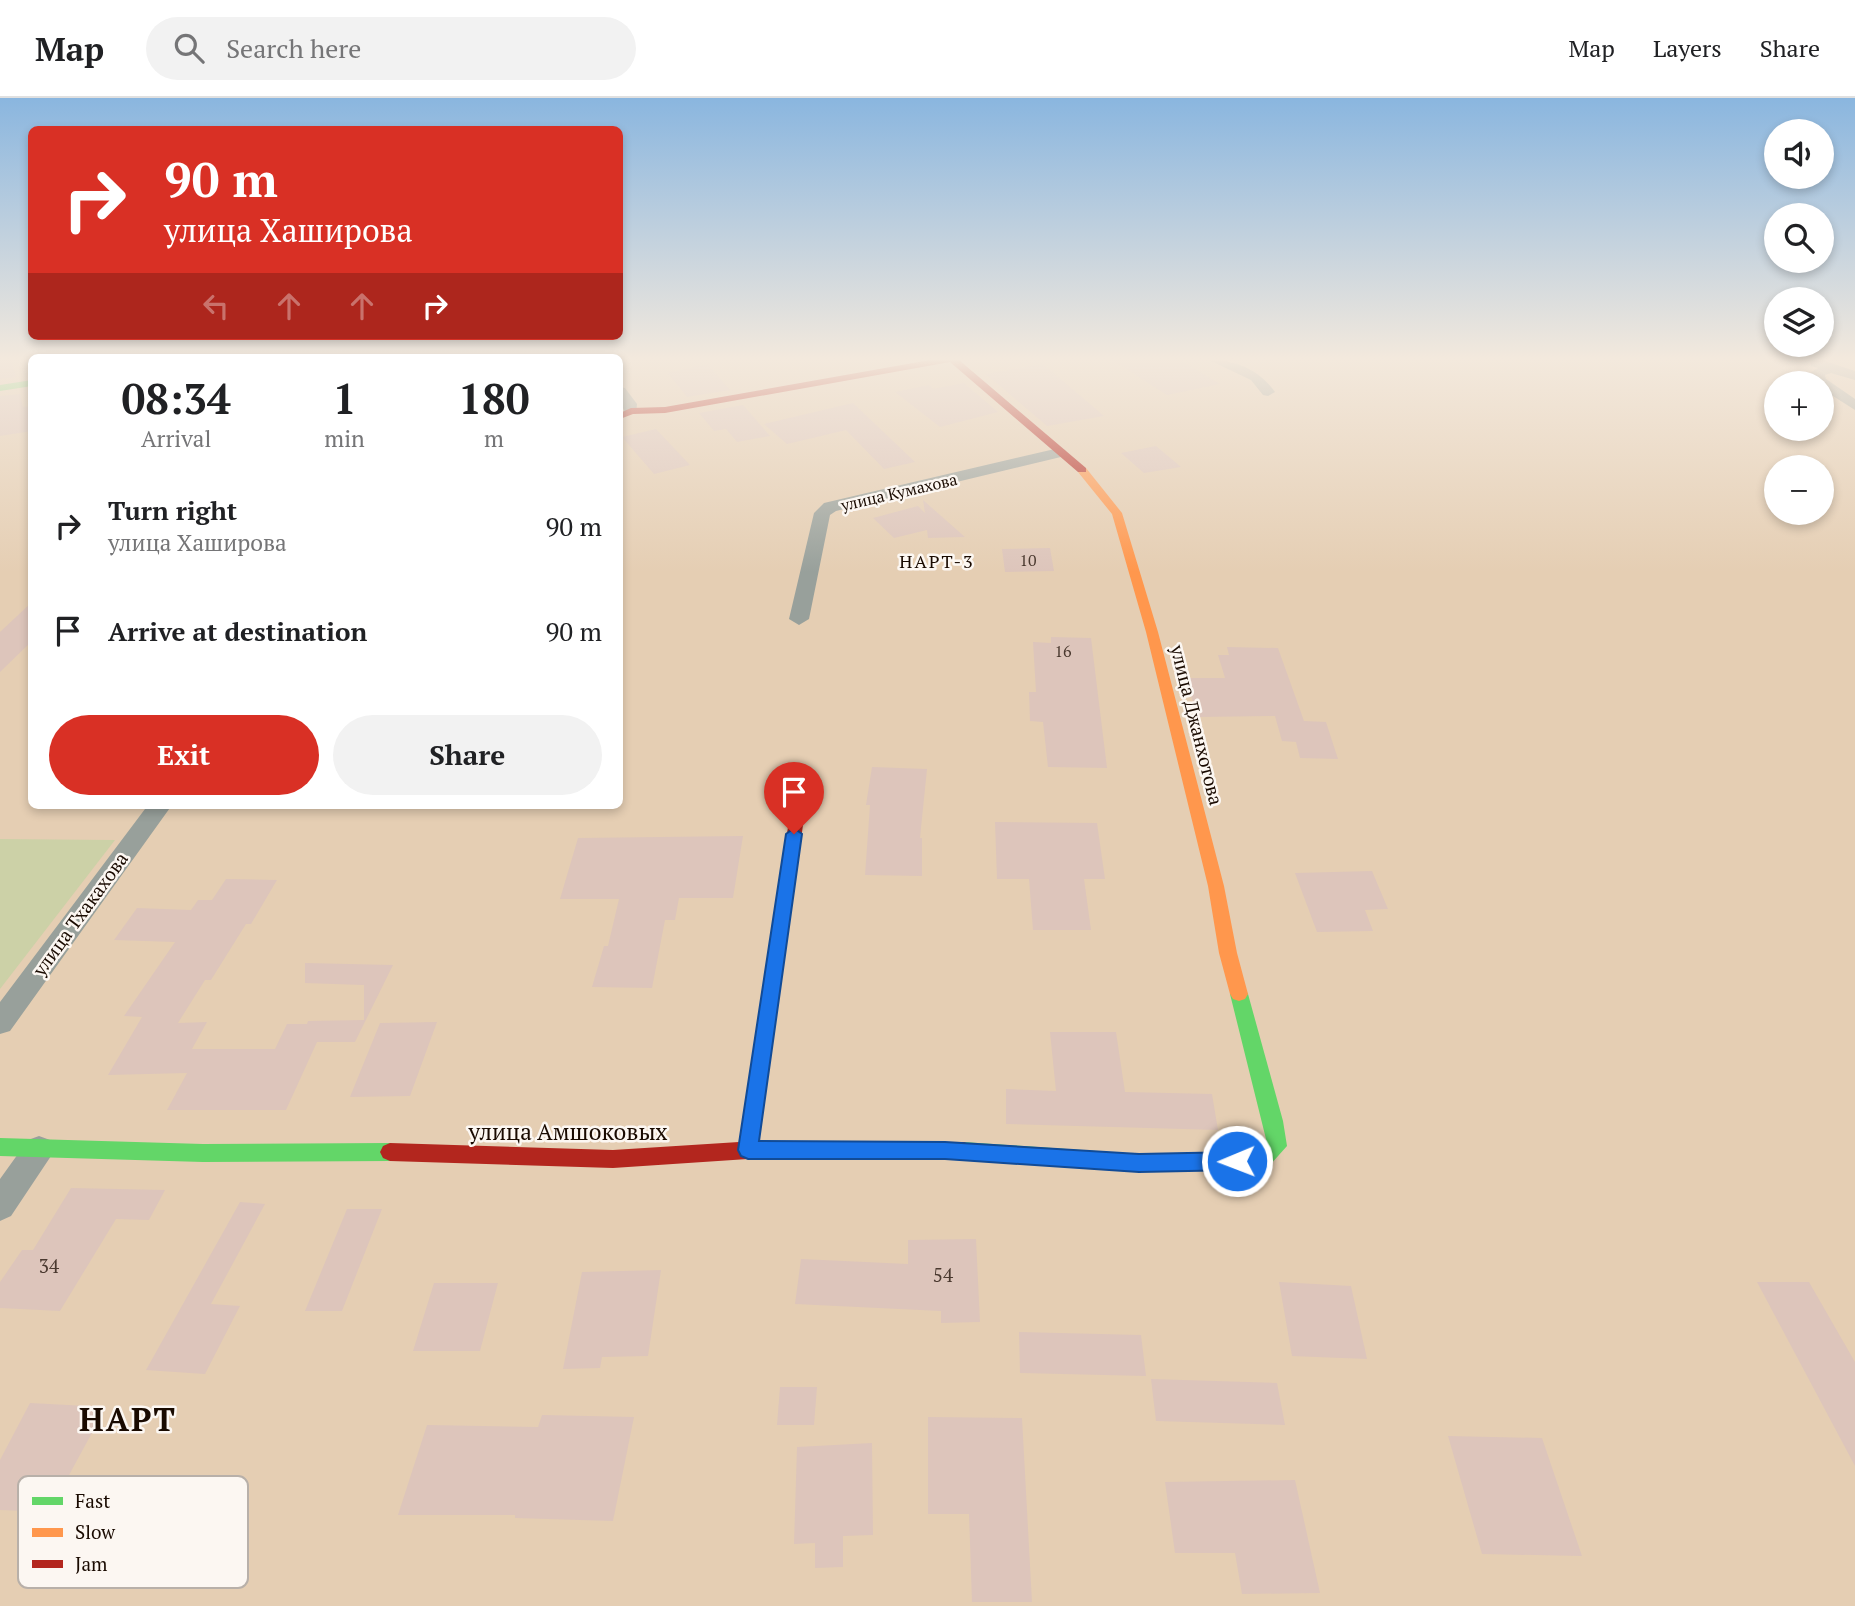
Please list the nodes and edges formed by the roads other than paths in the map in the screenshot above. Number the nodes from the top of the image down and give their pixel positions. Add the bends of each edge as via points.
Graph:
1 (1033, 430) edge
2 (1059, 453) junction
3 (799, 619) dead end
4 (802, 782) dead end
5 (157, 809) edge
6 (0, 1023) edge
7 (0, 1147) edge
8 (39, 1150) junction
9 (748, 1150) junction
10 (1262, 1160) joint
11 (0, 1206) edge

1 - 2 street, улица Джанхотова
2 - 3 street, улица Кумахова via 822,513
2 - 10 street, улица Джанхотова via 1084,472 1117,513 1139,586 1273,1121 1277,1146
4 - 9 street
5 - 6 street, улица Тхакахова
7 - 8 street, улица Амшоковых
8 - 9 street, улица Амшоковых via 368,1151 613,1159
8 - 11 street
9 - 10 street, улица Амшоковых via 945,1150 1139,1163

